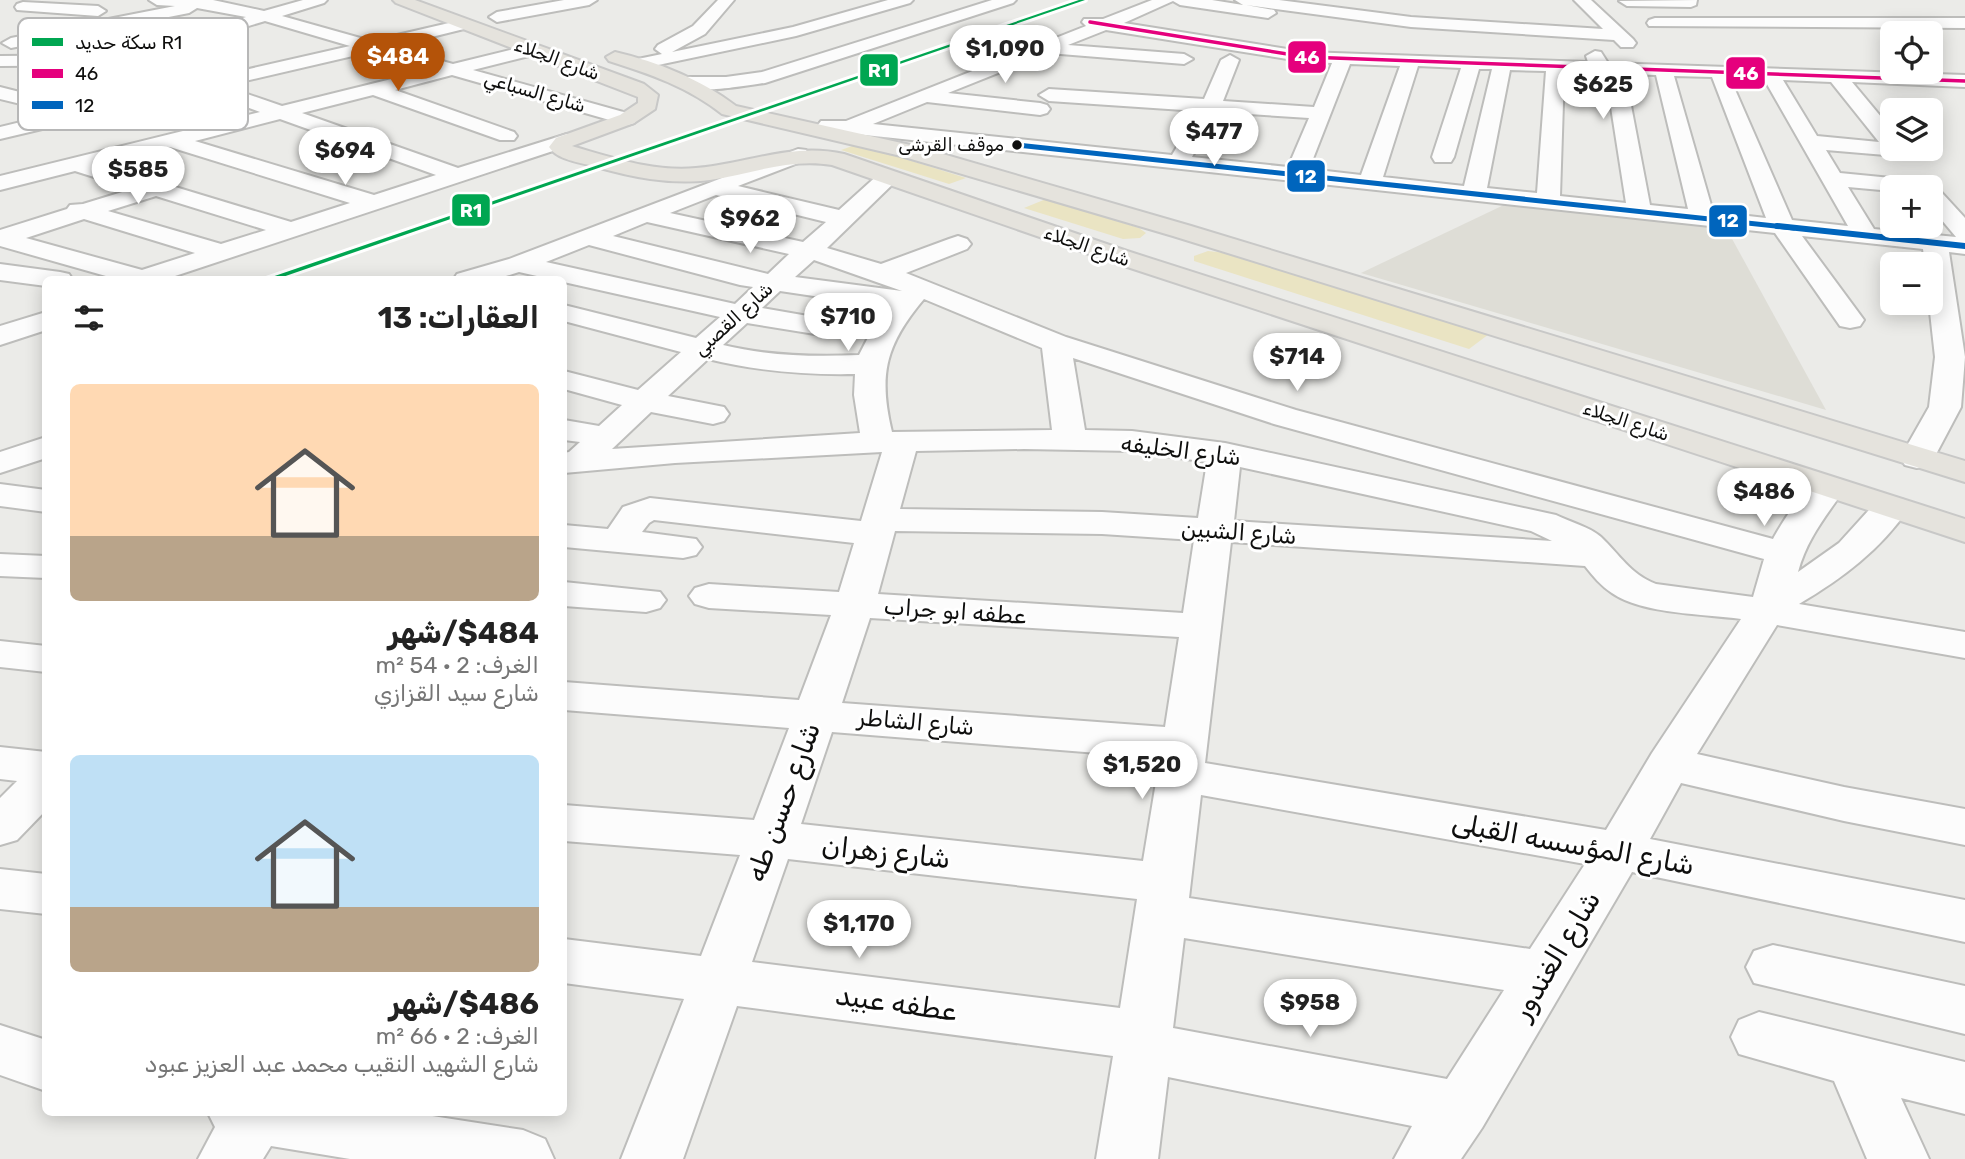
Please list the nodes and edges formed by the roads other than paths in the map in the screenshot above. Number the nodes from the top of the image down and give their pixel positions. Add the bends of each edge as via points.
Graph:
1 (45, 0) edge
2 (229, 0) edge
3 (319, 0) edge
4 (401, 0) edge
5 (451, 0) edge
6 (589, 0) edge
7 (726, 0) edge
8 (905, 0) edge
9 (1008, 0) edge
10 (1027, 0) edge
11 (1147, 0) edge
12 (1166, 0) edge
13 (1180, 0) edge
14 (1243, 0) edge
15 (1403, 0) edge
16 (1564, 0) edge
17 (1583, 1) edge
18 (951, 2) dead end
19 (210, 4) junction
20 (830, 4) dead end
21 (926, 5) dead end
22 (1803, 5) dead end
23 (1854, 5) dead end
24 (156, 7) edge
25 (985, 7) junction
26 (1344, 7) edge
27 (1636, 8) edge
28 (1478, 9) dead end
29 (1543, 10) dead end
30 (1289, 11) junction
31 (1717, 11) edge
32 (810, 12) dead end
33 (1965, 13) edge
34 (18, 14) junction
35 (879, 14) junction
36 (1820, 14) junction
37 (1872, 14) junction
38 (263, 16) junction
39 (497, 17) junction
40 (1125, 17) junction
41 (44, 18) edge
42 (121, 18) edge
43 (248, 21) edge
44 (1887, 21) edge
45 (1411, 22) junction
46 (1943, 23) edge
47 (1965, 23) edge
48 (462, 24) junction
49 (1098, 24) junction
50 (1838, 24) junction
51 (1880, 24) edge
52 (1487, 27) junction
53 (920, 28) junction
54 (1356, 29) junction
55 (1554, 31) junction
56 (1602, 32) junction
57 (801, 35) junction
58 (1676, 38) dead end
59 (1866, 39) dead end
60 (18, 41) edge
61 (1767, 42) dead end
62 (0, 45) edge
63 (18, 45) edge
64 (372, 46) junction
65 (1040, 46) junction
66 (852, 49) junction
67 (694, 52) junction
68 (538, 53) junction
69 (1313, 53) junction
70 (1790, 57) dead end
71 (582, 58) junction
72 (715, 58) junction
73 (1343, 59) junction
74 (0, 61) edge
75 (18, 61) edge
76 (630, 61) junction
77 (1411, 61) junction
78 (1471, 64) junction
79 (1502, 65) junction
80 (282, 67) junction
81 (1067, 67) junction
82 (1555, 67) junction
83 (248, 68) edge
84 (456, 69) junction
85 (1606, 69) junction
86 (1222, 70) junction
87 (1660, 71) junction
88 (0, 72) edge
89 (18, 72) edge
90 (260, 72) junction
91 (776, 73) junction
92 (1718, 73) junction
93 (248, 75) edge
94 (1771, 75) junction
95 (528, 76) dead end
96 (1830, 77) junction
97 (1880, 77) edge
98 (1943, 77) edge
99 (1965, 80) edge
100 (503, 83) junction
101 (687, 83) junction
102 (1166, 84) dead end
103 (1240, 88) dead end
104 (372, 91) junction
105 (925, 96) junction
106 (564, 100) junction
107 (716, 101) junction
108 (1147, 101) junction
109 (248, 102) edge
110 (1041, 108) junction
111 (1245, 108) junction
112 (1320, 113) junction
113 (281, 114) junction
114 (541, 114) dead end
115 (390, 116) dead end
116 (426, 117) junction
117 (627, 119) junction
118 (1061, 120) dead end
119 (248, 122) edge
120 (1170, 126) dead end
121 (18, 129) edge
122 (830, 129) junction
123 (1625, 129) junction
124 (137, 130) edge
125 (215, 130) edge
126 (220, 130) edge
127 (1880, 132) edge
128 (0, 133) edge
129 (1679, 134) junction
130 (0, 140) edge
131 (174, 141) junction
132 (511, 141) junction
133 (461, 142) dead end
134 (1188, 144) junction
135 (1017, 145) junction
136 (1880, 145) edge
137 (567, 146) junction
138 (246, 150) junction
139 (1245, 150) dead end
140 (1816, 152) junction
141 (1103, 154) junction
142 (798, 155) junction
143 (1443, 157) dead end
144 (35, 158) junction
145 (1904, 161) edge
146 (78, 164) junction
147 (0, 168) edge
148 (1296, 174) junction
149 (456, 175) junction
150 (1880, 175) edge
151 (1915, 175) edge
152 (888, 178) junction
153 (1370, 182) junction
154 (0, 186) edge
155 (156, 188) junction
156 (716, 188) junction
157 (804, 192) dead end
158 (1474, 193) junction
159 (1844, 200) junction
160 (1548, 201) junction
161 (371, 202) junction
162 (780, 203) junction
163 (1880, 203) edge
164 (1943, 209) edge
165 (1639, 211) junction
166 (83, 212) junction
167 (646, 215) junction
168 (1702, 217) junction
169 (844, 219) junction
170 (1782, 226) junction
171 (289, 229) junction
172 (1182, 231) junction
173 (1965, 233) edge
174 (1865, 235) junction
175 (588, 237) junction
176 (0, 238) edge
177 (1935, 243) junction
178 (958, 244) dead end
179 (1965, 246) edge
180 (808, 251) junction
181 (220, 252) junction
182 (1118, 256) junction
183 (1273, 259) junction
184 (518, 264) junction
185 (0, 272) edge
186 (882, 273) junction
187 (136, 276) edge
188 (155, 276) edge
189 (157, 276) edge
190 (479, 276) edge
191 (42, 278) edge
192 (773, 283) junction
193 (1221, 289) junction
194 (912, 295) junction
195 (739, 313) junction
196 (42, 314) edge
197 (567, 314) edge
198 (1850, 320) dead end
199 (42, 321) edge
200 (821, 326) dead end
201 (1, 329) edge
202 (1056, 343) junction
203 (701, 348) junction
204 (871, 364) junction
205 (567, 381) edge
206 (642, 401) junction
207 (713, 414) dead end
208 (1285, 417) junction
209 (567, 430) edge
210 (603, 436) junction
211 (1070, 440) junction
212 (890, 442) junction
213 (42, 448) edge
214 (1239, 456) junction
215 (1917, 458) junction
216 (571, 462) edge
217 (0, 463) edge
218 (1965, 472) edge
219 (1829, 487) junction
220 (0, 495) edge
221 (42, 500) edge
222 (1891, 508) junction
223 (877, 527) junction
224 (1214, 530) junction
225 (1965, 531) edge
226 (567, 537) edge
227 (618, 541) junction
228 (683, 547) dead end
229 (1784, 553) junction
230 (1598, 555) junction
231 (0, 565) edge
232 (42, 567) edge
233 (567, 594) edge
234 (709, 596) dead end
235 (646, 600) dead end
236 (855, 605) junction
237 (1769, 608) junction
238 (1200, 626) junction
239 (1963, 649) edge
240 (0, 654) edge
241 (42, 659) edge
242 (567, 696) edge
243 (815, 714) junction
244 (1182, 760) junction
245 (0, 763) edge
246 (1668, 764) junction
247 (42, 768) edge
248 (42, 785) edge
249 (567, 823) edge
250 (0, 827) edge
251 (1965, 827) edge
252 (771, 839) junction
253 (1619, 851) junction
254 (0, 889) edge
255 (42, 894) edge
256 (1164, 899) junction
257 (1965, 920) edge
258 (567, 961) edge
259 (1773, 967) dead end
260 (1544, 974) junction
261 (718, 980) junction
262 (1965, 1010) edge
263 (1759, 1037) dead end
264 (1144, 1041) junction
265 (0, 1051) edge
266 (1855, 1060) junction
267 (42, 1065) edge
268 (1965, 1088) edge
269 (1461, 1109) junction
270 (241, 1130) edge
271 (508, 1158) edge
272 (652, 1159) edge
273 (1127, 1159) edge
274 (1425, 1159) edge
275 (1898, 1159) edge

1 - 34 street
2 - 19 street
3 - 38 street
4 - 48 main road, شارع الجلاء
5 - 39 main road, شارع الجلاء
6 - 39 street
7 - 76 street via 699,30
8 - 35 street
9 - 25 street
10 - 107 street
11 - 49 street
12 - 40 street
13 - 30 street
14 - 30 street
15 - 45 street
16 - 17 street
17 - 27 street
17 - 56 street
18 - 25 street
19 - 24 street, شارع السباعي
19 - 38 street, شارع السباعي
20 - 35 street
21 - 35 street
22 - 36 street
23 - 37 street
24 - 34 street
24 - 42 street
25 - 53 street
26 - 30 street
26 - 54 street
27 - 31 street
27 - 31 street
27 - 58 street
28 - 52 street
29 - 55 street
30 - 54 street
30 - 86 street
31 - 36 street
31 - 50 street
31 - 61 street
32 - 57 street
33 - 37 street
34 - 41 street
35 - 53 street
35 - 57 street
36 - 50 street
37 - 44 street
38 - 43 street
38 - 64 street, شارع السباعي
39 - 76 main road, شارع الجلاء
40 - 49 street
40 - 86 street
45 - 52 street
45 - 54 street
46 - 47 street
48 - 64 street
48 - 68 main road, شارع الجلاء
49 - 65 street
49 - 86 street
50 - 51 street
50 - 59 street
52 - 55 street
53 - 66 street
54 - 69 street
55 - 56 street
56 - 85 street via 1597,64
56 - 87 street
57 - 66 street
57 - 67 street
57 - 72 street
60 - 62 street
62 - 63 street
64 - 80 street
64 - 84 street, شارع السباعي
65 - 81 street
65 - 105 street
65 - 122 street
66 - 91 street
67 - 72 street
67 - 76 street
68 - 71 main road, شارع الجلاء
68 - 84 street
69 - 73 street
69 - 86 street
69 - 86 street via 1280,66
70 - 96 street
71 - 76 main road
71 - 117 main road, شارع الجلاء via 648,96 644,110
72 - 91 street
73 - 77 street
73 - 112 street
74 - 75 street
76 - 101 main road, شارع الجلاء
77 - 78 street
77 - 153 street
78 - 79 street
78 - 143 street
79 - 82 street
79 - 158 street
80 - 90 street
80 - 104 street
81 - 86 street
81 - 102 street
81 - 110 street
82 - 85 street
82 - 160 street
83 - 90 street
84 - 100 street, شارع السباعي
84 - 104 street
85 - 87 street
85 - 123 street via 1615,72
86 - 103 street
86 - 108 street
86 - 111 street
86 - 134 street
87 - 92 street
87 - 129 street
88 - 89 street
90 - 93 street
91 - 101 street via 740,82
92 - 94 street
92 - 170 street
94 - 96 street
94 - 140 street
95 - 100 street
96 - 97 street
96 - 127 street
98 - 99 street
100 - 106 street, شارع السباعي
101 - 107 main road, شارع الجلاء
104 - 113 street
104 - 116 street
105 - 110 street
105 - 122 street
106 - 114 street
106 - 117 street, شارع السباعي
107 - 122 main road, شارع الجلاء via 729,110
108 - 110 street
108 - 141 street
109 - 113 street
110 - 118 street
110 - 135 street
111 - 112 street
111 - 134 street via 1230,129
112 - 148 street
113 - 119 street
113 - 149 street
115 - 116 street
116 - 132 street via 457,118
117 - 137 main road, شارع الجلاء
120 - 134 street
121 - 128 street
122 - 135 street
122 - 172 main road, شارع الجلاء
123 - 129 street
123 - 165 street
124 - 131 street
125 - 131 street
126 - 138 street
129 - 168 street
130 - 144 street
131 - 138 street
131 - 146 street
132 - 133 street via 484,150
132 - 137 street
132 - 149 street
134 - 139 street
134 - 141 street
134 - 148 street
135 - 141 street
136 - 140 street
137 - 142 main road, شارع الجلاء via 646,173 674,176
137 - 189 street
138 - 155 street via 200,175
138 - 161 street
140 - 150 street
140 - 159 street
142 - 152 main road, شارع الجلاء via 828,157
142 - 156 street
144 - 146 street
144 - 147 street
144 - 154 street
145 - 151 street
146 - 155 street
148 - 153 street
149 - 161 street
152 - 169 street, شارع القصبي
152 - 182 main road, شارع الجلاء
153 - 158 street
154 - 166 street
155 - 166 street
155 - 171 street
156 - 162 street
156 - 167 street
157 - 162 street
158 - 160 street
159 - 163 street
159 - 174 street
160 - 165 street
161 - 171 street
162 - 169 street
164 - 173 street
165 - 168 street
166 - 176 street
166 - 181 street
167 - 175 street
167 - 180 street
168 - 170 street
169 - 180 street, شارع القصبي
170 - 174 street
170 - 198 street
171 - 181 street
172 - 182 main road via 1182,243 1165,253
172 - 183 main road, شارع الجلاء
174 - 177 street
175 - 184 street
175 - 192 street
176 - 187 street
177 - 179 street
177 - 215 street via 1950,358 1945,407
178 - 186 street
180 - 186 street
180 - 192 street, شارع القصبي
181 - 188 street
182 - 193 main road, شارع الجلاء
183 - 193 main road via 1224,265 1216,272
183 - 215 main road, شارع الجلاء
184 - 190 street
184 - 195 street
185 - 191 street
186 - 194 street
192 - 194 street
192 - 195 street, شارع القصبي
193 - 219 main road, شارع الجلاء
194 - 202 street
194 - 204 street via 890,321
195 - 200 street
195 - 203 street, شارع القصبي
196 - 201 street
197 - 203 street
199 - 201 street
202 - 208 street
202 - 211 street
203 - 204 street via 771,363
203 - 206 street, شارع القصبي
204 - 212 street via 868,402
205 - 206 street
206 - 207 street
206 - 210 street, شارع القصبي
208 - 214 street
208 - 229 street
209 - 210 street
210 - 216 street, شارع القصبي
211 - 212 street, شارع الخليفه
211 - 214 street, شارع الخليفه via 1132,441
212 - 216 street, شارع الخليفه
212 - 223 street, شارع حسن طه
213 - 217 street
214 - 224 street
214 - 230 street, شارع الخليفه via 1543,523 1586,543
215 - 218 main road, شارع الجلاء
219 - 222 main road, شارع الجلاء
219 - 229 street, شارع الغندور via 1798,526
220 - 221 street
222 - 225 main road, شارع الجلاء
222 - 237 street, شارع الغندور via 1881,524 1829,569
223 - 224 street, شارع الشبين via 1102,523
223 - 227 street, شارع الشبين via 650,509 636,515
223 - 236 street, شارع حسن طه
224 - 230 street, شارع الشبين
224 - 238 street
226 - 227 street
227 - 228 street
229 - 237 street, شارع الغندور
230 - 237 street, شارع الخليفه via 1615,577 1648,595
231 - 232 street
233 - 235 street
234 - 236 street, عطفه ابو جراب
236 - 238 street, عطفه ابو جراب
236 - 243 street, شارع حسن طه
237 - 239 street, شارع الخليفه
237 - 246 street, شارع الغندور
238 - 244 street
240 - 241 street
242 - 243 street, شارع الشاطر
243 - 244 street, شارع الشاطر
243 - 252 street, شارع حسن طه
244 - 253 street, شارع المؤسسه القبلى
244 - 256 street
245 - 247 street
246 - 251 street
246 - 253 street, شارع الغندور
248 - 250 street
249 - 252 street, شارع زهران
252 - 256 street, شارع زهران
252 - 261 street, شارع حسن طه
253 - 257 street, شارع المؤسسه القبلى
253 - 260 street, شارع الغندور
254 - 255 street
256 - 260 street, شارع زهران
256 - 264 street
258 - 261 street, عطفه عبيد
259 - 262 street
260 - 269 street, شارع الغندور
261 - 264 street, عطفه عبيد
261 - 272 street, شارع حسن طه
263 - 266 street
264 - 269 street, عطفه عبيد
264 - 273 street
265 - 267 street
266 - 268 street
266 - 275 street
269 - 274 street, شارع الغندور
270 - 271 street

